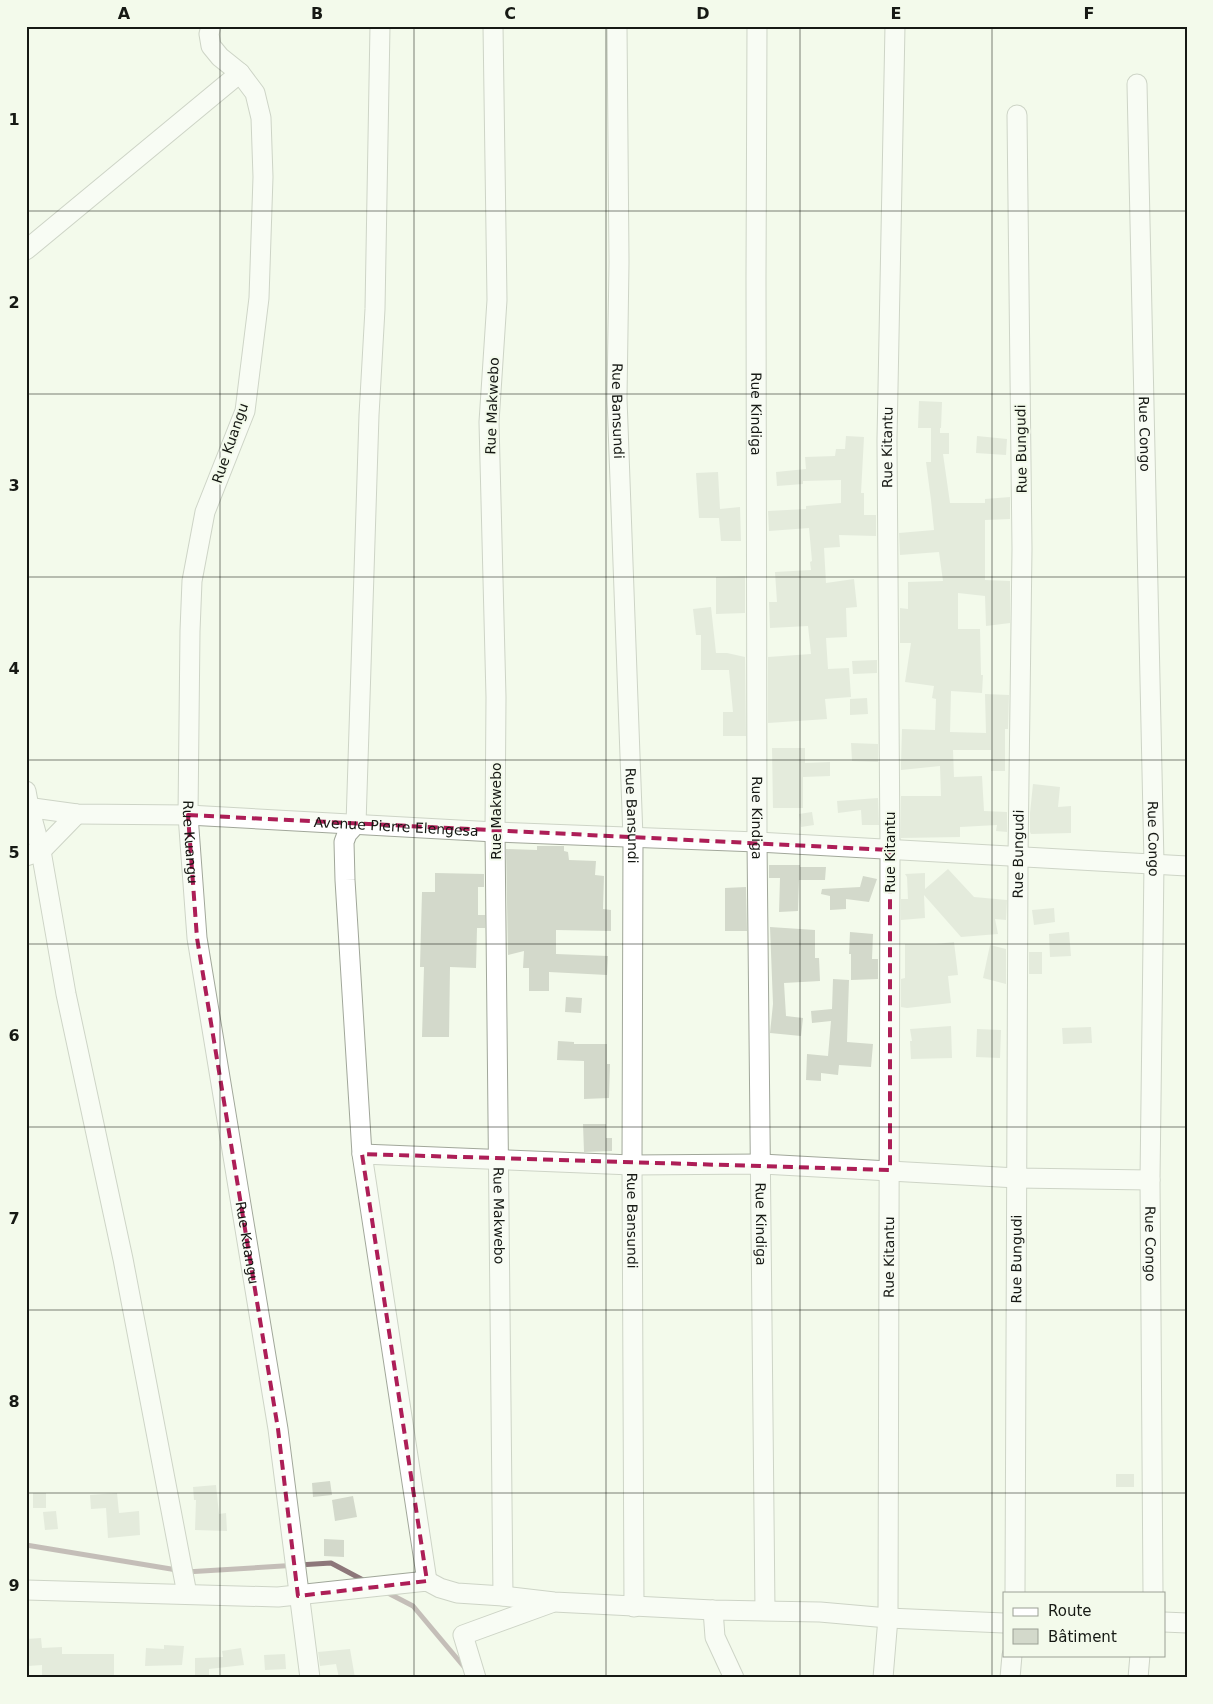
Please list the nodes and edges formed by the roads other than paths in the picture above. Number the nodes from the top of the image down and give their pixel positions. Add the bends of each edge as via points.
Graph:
1 (211, 26) edge
2 (380, 26) edge
3 (493, 26) edge
4 (617, 26) edge
5 (757, 26) edge
6 (895, 26) edge
7 (240, 73) junction
8 (1136, 84) dead end
9 (1017, 115) dead end
10 (26, 250) edge
11 (27, 802) edge
12 (77, 814) junction
13 (188, 815) junction
14 (356, 824) junction
15 (495, 832) junction
16 (634, 838) junction
17 (757, 842) junction
18 (890, 850) junction
19 (34, 853) edge
20 (1018, 857) junction
21 (1154, 863) junction
22 (1187, 866) edge
23 (362, 1154) junction
24 (498, 1159) junction
25 (632, 1164) junction
26 (760, 1164) junction
27 (890, 1170) junction
28 (1017, 1178) junction
29 (1150, 1180) junction
30 (426, 1581) junction
31 (26, 1590) edge
32 (1015, 1592) edge
33 (1153, 1592) edge
34 (186, 1594) junction
35 (298, 1596) junction
36 (503, 1596) junction
37 (554, 1602) junction
38 (634, 1607) junction
39 (713, 1610) junction
40 (765, 1610) junction
41 (888, 1618) junction
42 (1166, 1622) edge
43 (1003, 1623) edge
44 (1187, 1623) edge
45 (1012, 1656) edge
46 (1140, 1656) edge
47 (310, 1678) edge
48 (476, 1678) edge
49 (734, 1678) edge
50 (883, 1678) edge
51 (1010, 1678) edge
52 (1138, 1678) edge

1 - 7 street, Rue Kuangu via 211,46
2 - 14 street via 375,309
3 - 15 street, Rue Makwebo via 497,300 489,422 496,697
4 - 16 street, Rue Bansundi via 617,398
5 - 17 street, Rue Kindiga
6 - 18 street, Rue Kitantu via 886,440
7 - 10 street
7 - 13 street, Rue Kuangu via 256,93 262,118 259,298 245,411 205,512 192,581
8 - 21 street, Rue Congo
9 - 20 street, Rue Bungudi via 1022,549
11 - 12 street, Avenue Pierre Elengesa
11 - 19 street
12 - 13 street, Avenue Pierre Elengesa
12 - 19 street
13 - 14 street, Avenue Pierre Elengesa
13 - 35 street, Rue Kuangu via 197,938 278,1429
14 - 15 street, Avenue Pierre Elengesa
14 - 23 street via 344,842 344,861
15 - 16 street, Avenue Pierre Elengesa
15 - 24 street, Rue Makwebo
16 - 17 street, Avenue Pierre Elengesa
16 - 25 street, Rue Bansundi
17 - 18 street, Avenue Pierre Elengesa
17 - 26 street, Rue Kindiga
18 - 20 street, Avenue Pierre Elengesa
18 - 27 street, Rue Kitantu
19 - 34 street via 123,1259
20 - 21 street, Avenue Pierre Elengesa
20 - 28 street, Rue Bungudi
21 - 22 street, Avenue Pierre Elengesa
21 - 29 street, Rue Congo
23 - 24 street
23 - 30 street
24 - 25 street
24 - 36 street, Rue Makwebo
25 - 26 street
25 - 38 street, Rue Bansundi
26 - 27 street
26 - 40 street, Rue Kindiga
27 - 28 street
27 - 41 street, Rue Kitantu
28 - 29 street
28 - 32 street, Rue Bungudi
29 - 33 street, Rue Congo
30 - 35 street
30 - 36 street via 457,1593
31 - 34 street
34 - 35 street
35 - 47 street, Rue Kuangu
36 - 37 street
37 - 38 street
37 - 48 street via 463,1635
38 - 39 street
39 - 40 street
39 - 49 street via 715,1637
40 - 41 street
41 - 43 street
41 - 50 street, Rue Kitantu
42 - 44 street
45 - 51 street
46 - 52 street

